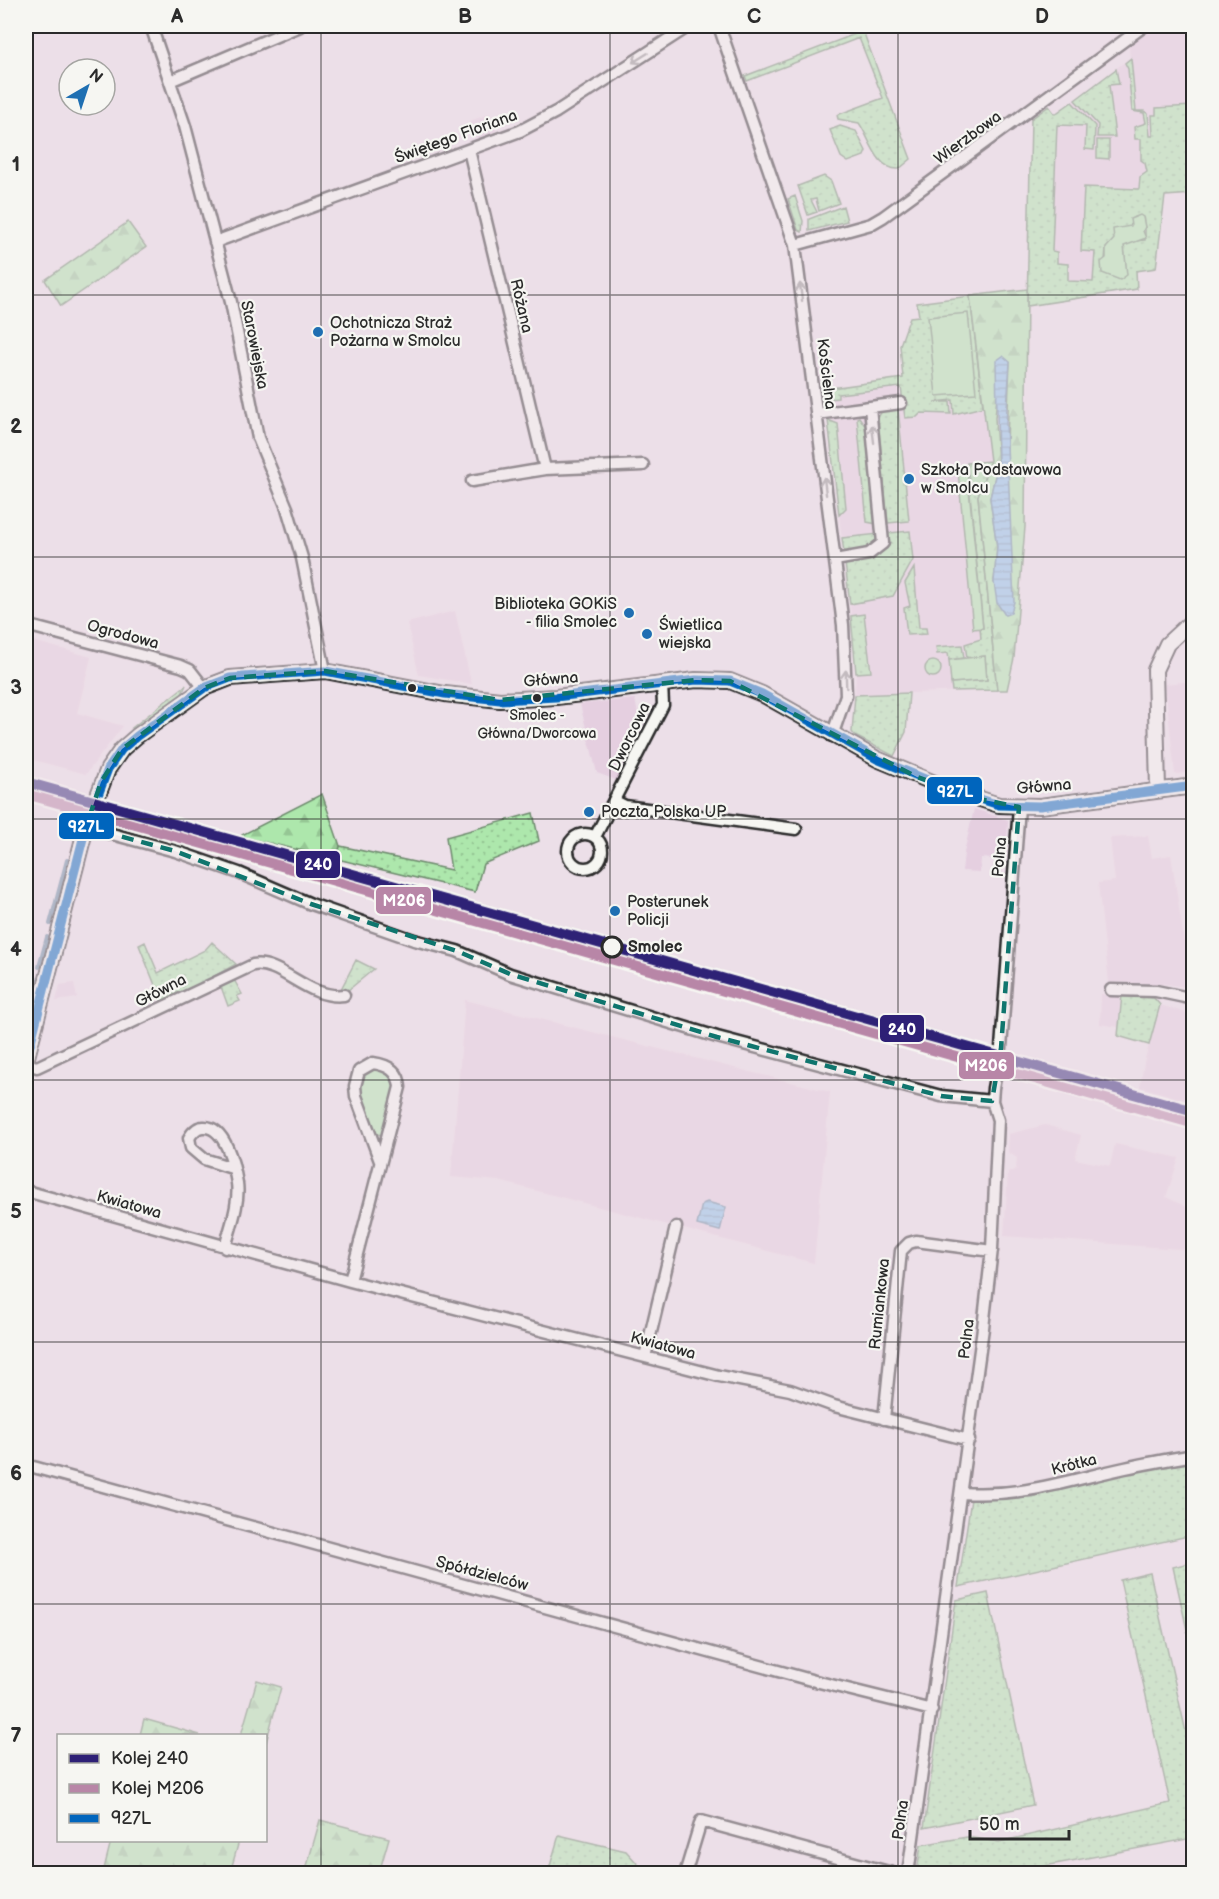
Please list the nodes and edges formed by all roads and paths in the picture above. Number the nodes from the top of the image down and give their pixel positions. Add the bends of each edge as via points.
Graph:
1 (152, 26) edge
2 (300, 26) edge
3 (689, 26) edge
4 (719, 26) edge
5 (1144, 26) edge
6 (170, 81) junction
7 (469, 150) junction
8 (215, 242) junction
9 (795, 244) junction
10 (901, 403) dead end
11 (870, 407) junction
12 (816, 414) junction
13 (643, 465) dead end
14 (545, 469) junction
15 (472, 481) dead end
16 (835, 560) junction
17 (1194, 619) edge
18 (26, 625) edge
19 (325, 671) junction
20 (662, 684) junction
21 (204, 688) junction
22 (832, 735) junction
23 (1194, 786) edge
24 (1158, 789) junction
25 (615, 801) junction
26 (1019, 807) junction
27 (86, 827) junction
28 (796, 830) dead end
29 (596, 837) dead end
30 (1111, 990) dead end
31 (344, 995) dead end
32 (1194, 999) edge
33 (26, 1062) edge
34 (992, 1101) junction
35 (380, 1161) junction
36 (232, 1168) dead end
37 (26, 1191) edge
38 (676, 1227) dead end
39 (225, 1248) junction
40 (992, 1251) junction
41 (350, 1281) junction
42 (645, 1357) junction
43 (884, 1419) junction
44 (969, 1440) junction
45 (1194, 1455) edge
46 (26, 1464) edge
47 (961, 1493) junction
48 (932, 1710) junction
49 (685, 1874) edge
50 (896, 1874) edge
51 (908, 1874) edge

1 - 6 street, Starowiejska
2 - 6 street
3 -> 7 street, Świętego Floriana via 556,112 520,131
4 - 9 street, Kościelna
5 - 9 street, Wierzbowa via 883,218
6 - 8 street, Starowiejska
7 - 8 street, Świętego Floriana
7 - 14 street, Różana
8 - 19 street, Starowiejska via 236,323 254,420 302,558
12 -> 9 street, Kościelna
10 - 11 street
11 - 12 street
16 -> 11 street via 869,554 883,543
16 -> 12 street, Kościelna
13 - 14 street
14 - 15 street
22 -> 16 street, Kościelna via 847,682
17 - 24 street via 1167,644 1155,670
18 - 21 street, Ogrodowa via 181,666 190,670
19 - 20 street, Główna via 484,699 556,697
19 - 21 street, Główna via 230,678
20 - 22 street, Główna via 696,680 738,683
20 - 25 street, Dworcowa via 663,705
21 - 27 street, Główna via 122,749 102,782
22 - 26 street, Główna via 917,777 979,799
23 - 24 street, Główna
24 - 26 street, Główna
25 - 28 street via 625,806
25 - 29 street, Dworcowa
26 - 34 street, Polna via 1001,1048
27 - 33 street, Główna
27 - 34 street via 186,854 311,904 457,951 510,974 717,1037 941,1096
30 - 32 street via 1156,991
31 - 33 street, Główna via 321,993 268,965 253,965 37,1067
34 - 40 street, Polna via 998,1120
35 - 35 street via 400,1080 389,1067 373,1063 358,1071 355,1086
35 - 41 street
36 - 39 street via 237,1198
37 - 39 street, Kwiatowa
38 - 42 street
39 - 41 street, Kwiatowa
40 - 43 street, Rumiankowa via 916,1241 901,1251
40 - 44 street, Polna
41 - 42 street, Kwiatowa
42 - 43 street, Kwiatowa via 790,1390
43 - 44 street, Kwiatowa
44 - 47 street, Polna
45 - 47 street, Krótka via 1022,1493
46 - 48 street, Spółdzielców
47 - 48 street, Polna
48 - 51 street, Polna
49 - 50 street via 701,1821

